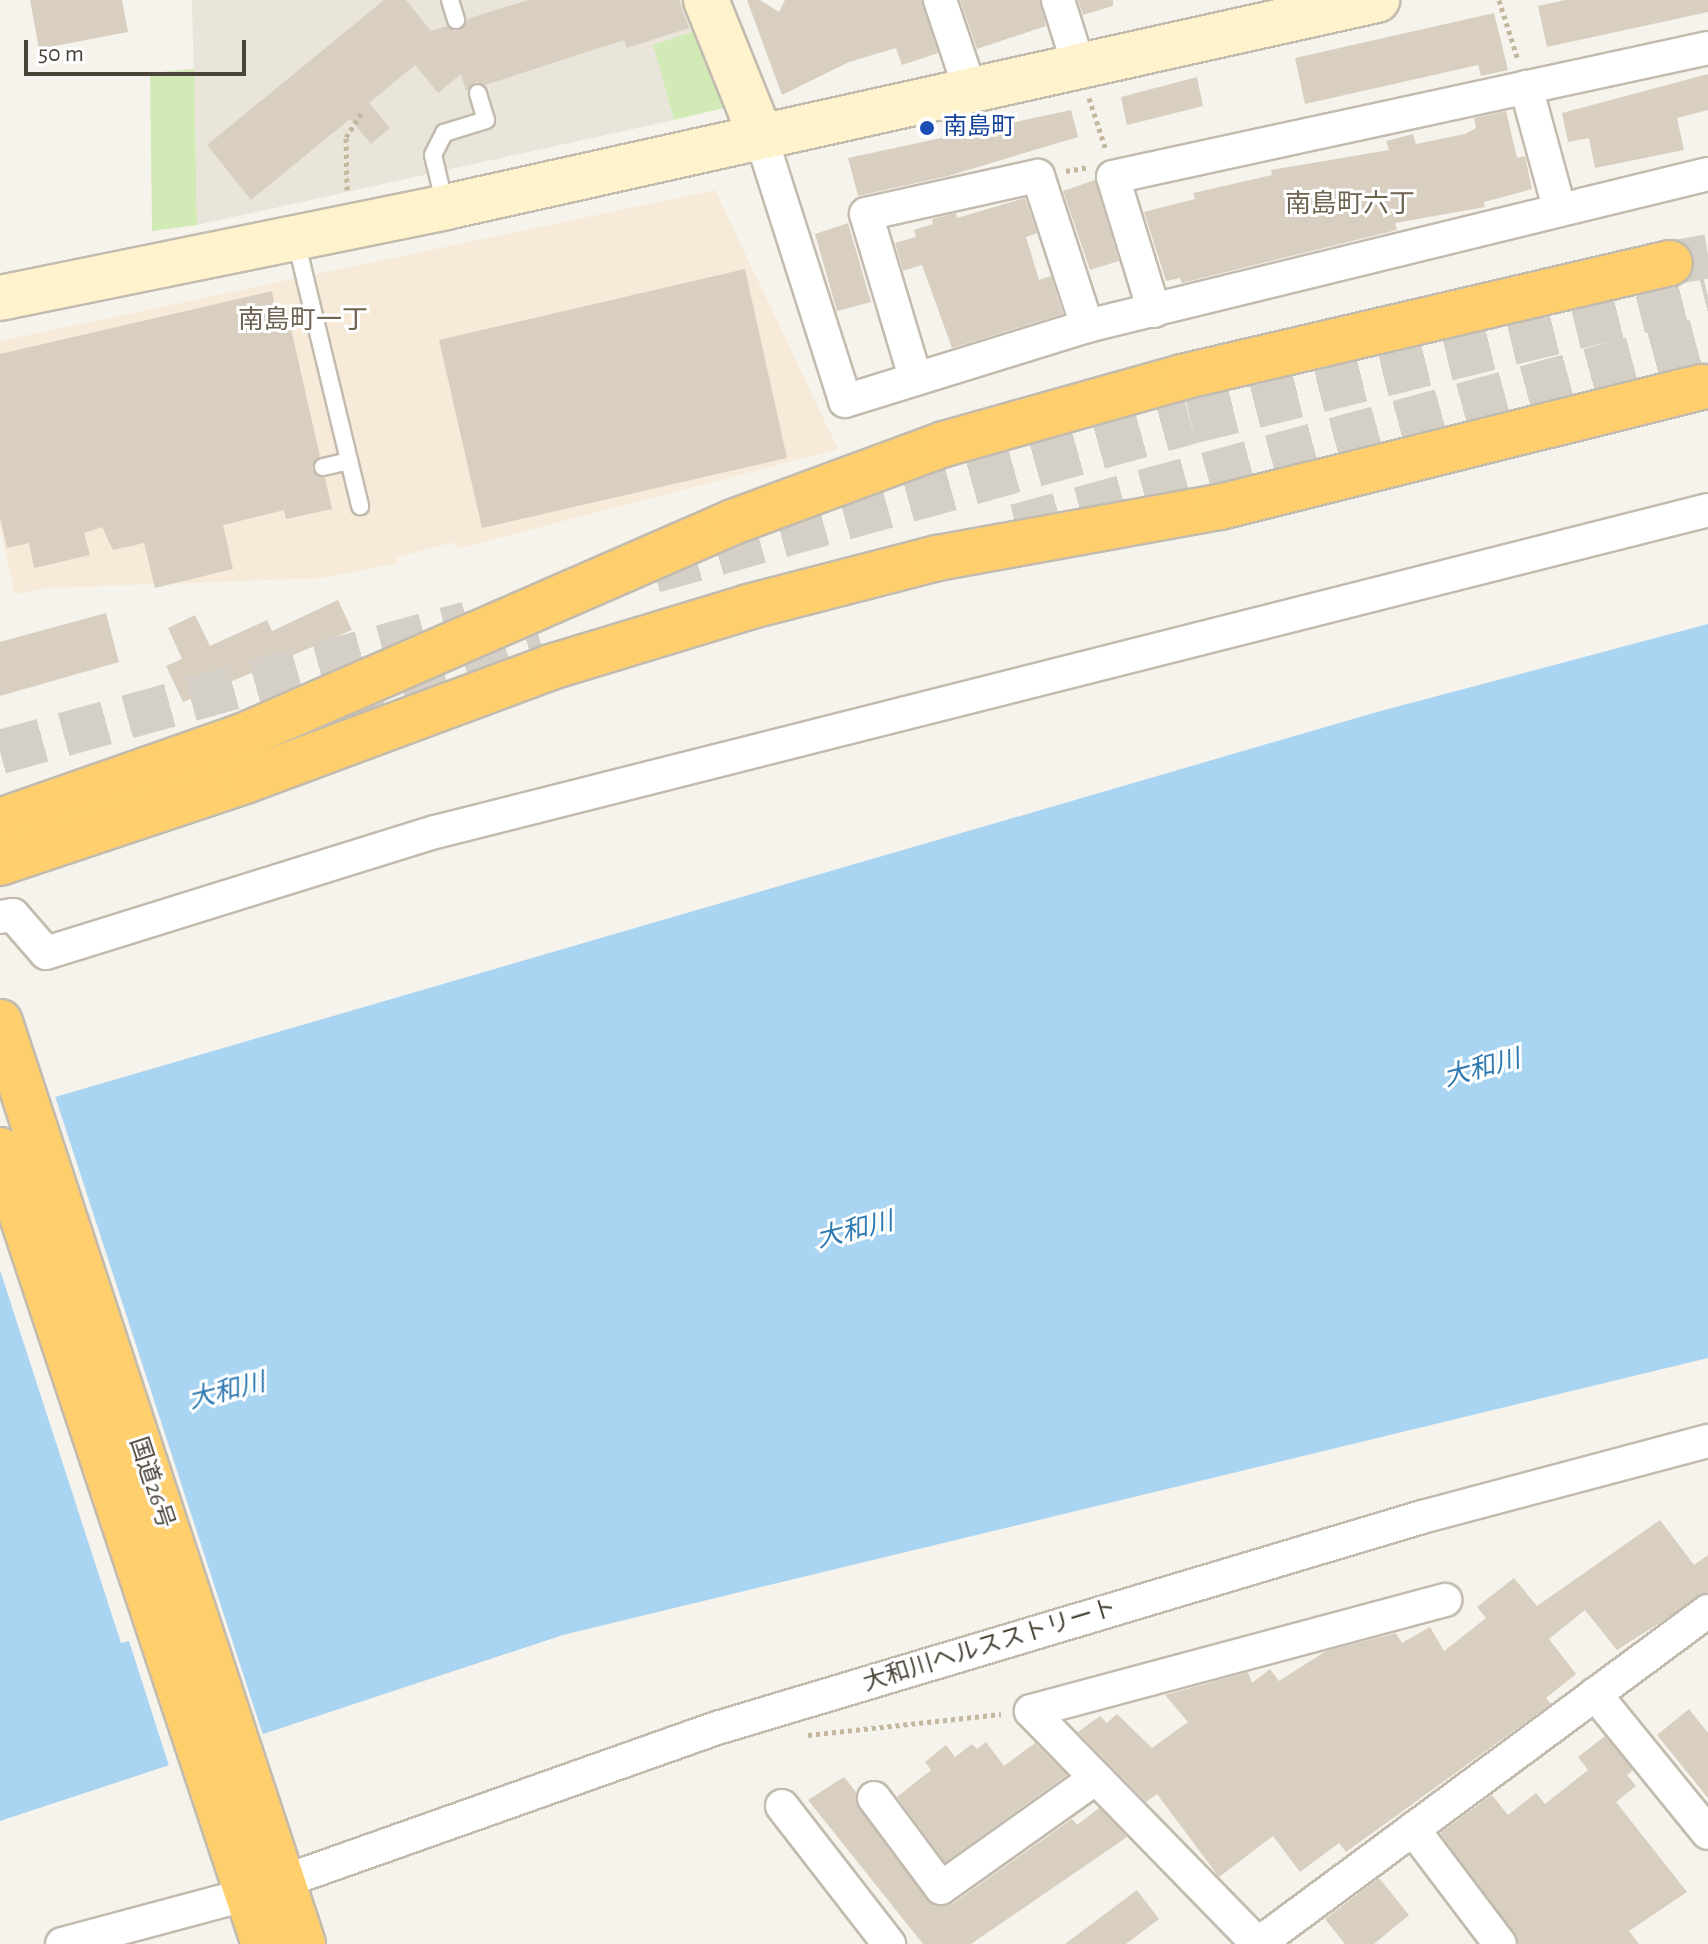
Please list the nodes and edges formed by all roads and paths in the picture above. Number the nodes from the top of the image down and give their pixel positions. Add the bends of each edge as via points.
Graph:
1 (450, 0) edge
2 (706, 0) edge
3 (940, 0) edge
4 (1058, 0) edge
5 (1377, 0) edge
6 (1499, 0) edge
7 (456, 20) dead end
8 (1708, 48) edge
9 (1079, 67) junction
10 (1526, 87) junction
11 (970, 89) junction
12 (478, 93) dead end
13 (362, 112) dead end
14 (760, 134) junction
15 (1111, 170) junction
16 (1708, 174) edge
17 (1038, 176) junction
18 (348, 199) dead end
19 (446, 207) junction
20 (1559, 208) junction
21 (296, 239) junction
22 (1670, 263) tunnel mouth
23 (0, 298) edge
24 (1154, 311) junction
25 (1087, 326) junction
26 (915, 377) junction
27 (1702, 387) dead end
28 (349, 461) junction
29 (323, 467) dead end
30 (360, 506) dead end
31 (1708, 510) edge
32 (0, 821) edge
33 (0, 863) edge
34 (0, 917) edge
35 (0, 1022) edge
36 (0, 1150) edge
37 (1708, 1441) edge
38 (1445, 1600) dead end
39 (1708, 1611) edge
40 (1595, 1694) junction
41 (1031, 1711) junction
42 (794, 1736) dead end
43 (1096, 1778) junction
44 (874, 1798) dead end
45 (782, 1806) dead end
46 (1413, 1829) junction
47 (1708, 1833) edge
48 (261, 1875) junction
49 (62, 1944) edge
50 (264, 1944) edge
51 (303, 1944) edge
52 (889, 1944) edge
53 (1258, 1944) edge
54 (1500, 1944) edge

1 - 7 lane
2 - 14 street
3 - 11 street
4 - 9 street
5 - 9 street
6 - 10 path
8 - 10 street
9 - 11 street
9 - 15 path
10 - 15 street
10 - 20 street
11 - 14 street
12 - 19 lane via 486,120 444,133 433,155
13 - 18 path via 346,137
14 - 19 street
14 - 26 street via 845,401
15 - 17 path
15 - 24 street
16 - 20 street
17 - 25 street
17 - 26 street via 866,214
19 - 21 street
20 - 24 street
21 - 23 street
21 - 28 lane
22 - 32 highway via 1182,377 944,444 733,522 243,736
24 - 25 street
25 - 26 street
27 - 33 highway via 1220,507 938,558 748,607 551,667 245,781
28 - 29 lane
28 - 30 lane
31 - 34 street via 435,832 46,953 13,915
35 - 48 highway, 国道26号
36 - 48 highway, 国道26号
37 - 48 street, 大和川ヘルスストリート via 1422,1517 717,1728
38 - 41 street
39 - 40 street
40 - 46 street
40 - 47 street
41 - 42 path
41 - 43 street
43 - 44 street via 941,1888
43 - 53 street
45 - 52 street
46 - 53 street
46 - 54 street
48 - 49 street, 大和川ヘルスストリート
48 - 50 highway, 国道26号
48 - 51 highway, 国道26号

